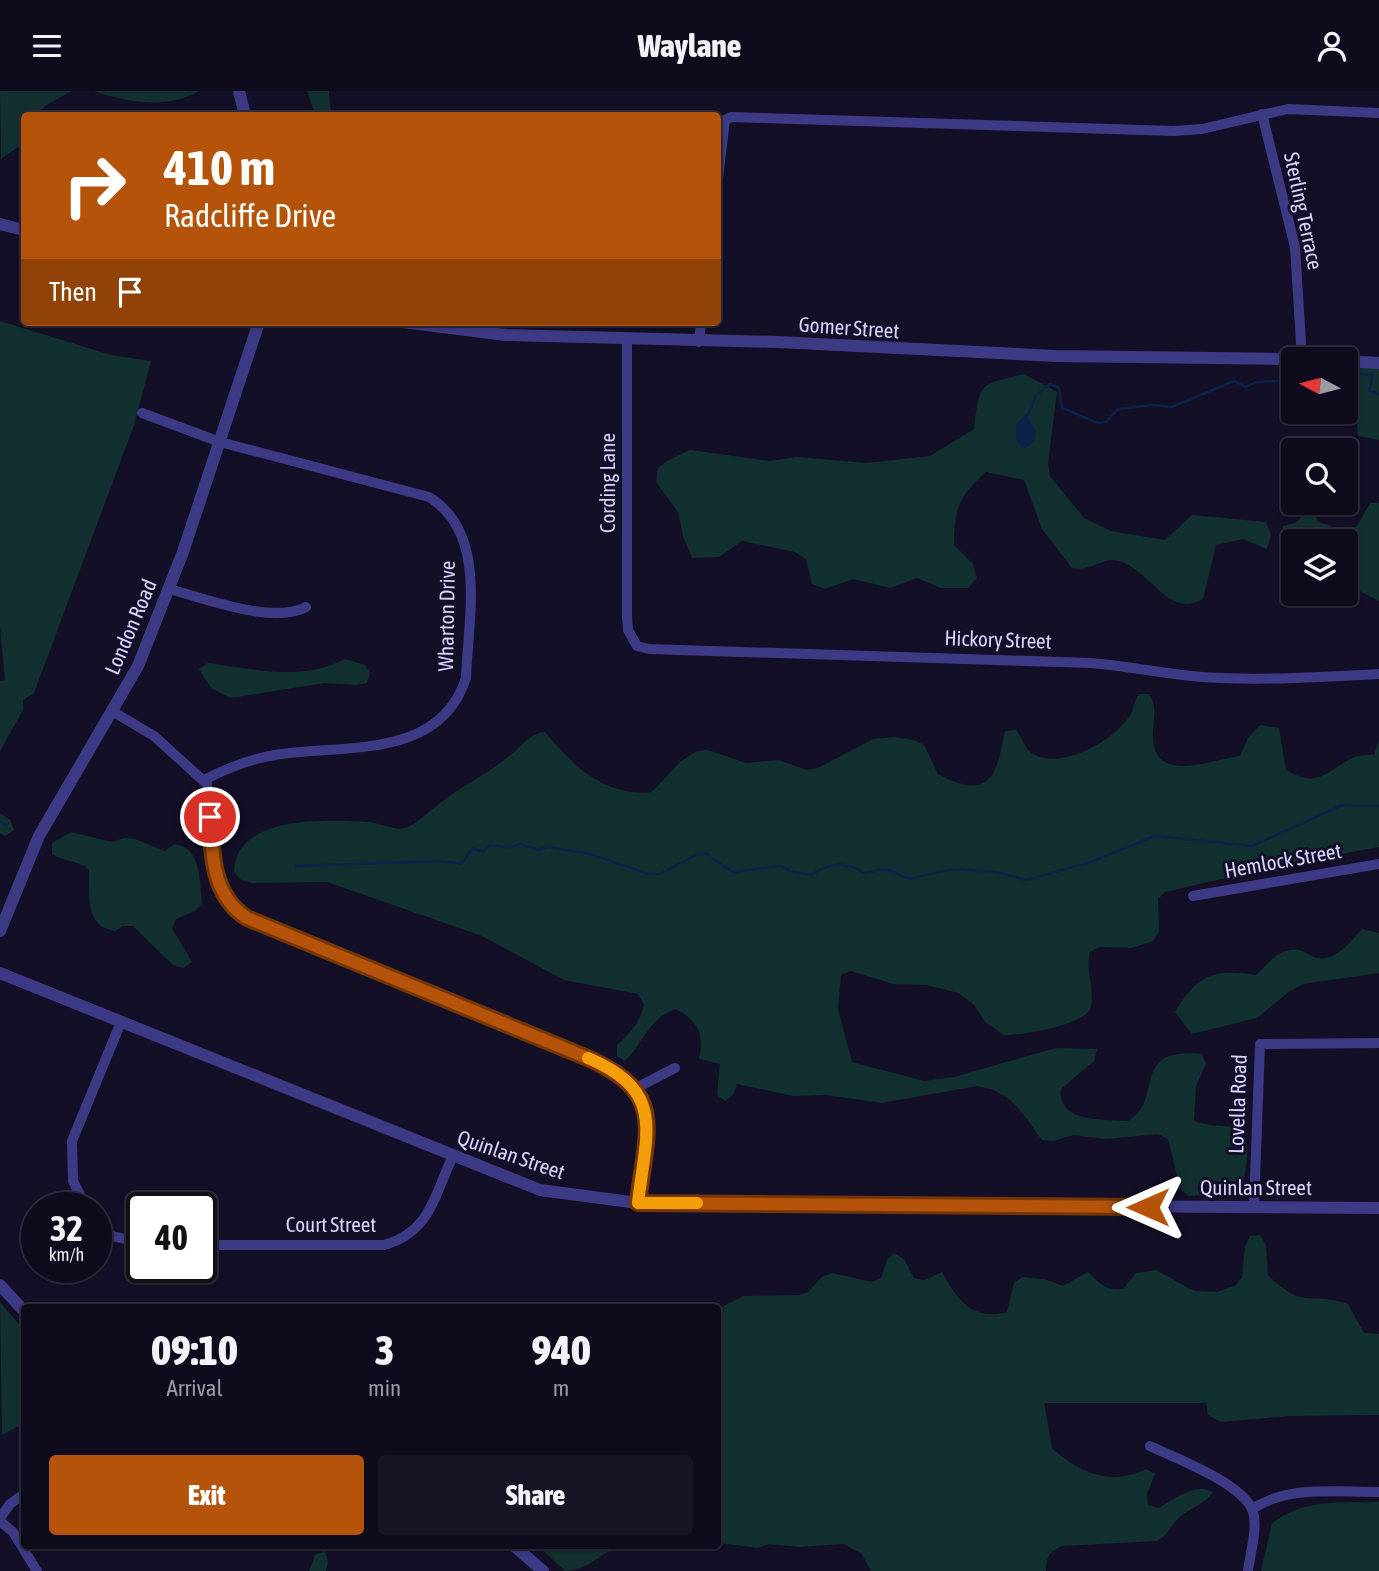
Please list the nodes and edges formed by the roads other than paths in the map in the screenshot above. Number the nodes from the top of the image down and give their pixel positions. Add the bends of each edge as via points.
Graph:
1 (239, 91) edge
2 (244, 112) edge
3 (1379, 113) edge
4 (1262, 114) junction
5 (721, 150) edge
6 (0, 224) edge
7 (21, 229) edge
8 (258, 326) edge
9 (435, 326) edge
10 (701, 326) edge
11 (627, 339) junction
12 (699, 342) junction
13 (1301, 347) edge
14 (1281, 359) edge
15 (1358, 362) edge
16 (1379, 363) edge
17 (142, 413) dead end
18 (220, 442) junction
19 (169, 589) junction
20 (306, 607) dead end
21 (628, 626) joint
22 (1379, 674) edge
23 (112, 711) junction
24 (204, 780) junction
25 (1379, 864) edge
26 (1193, 897) dead end
27 (0, 931) edge
28 (0, 973) edge
29 (121, 1022) junction
30 (1379, 1043) edge
31 (675, 1069) dead end
32 (636, 1088) junction
33 (453, 1156) junction
34 (78, 1192) edge
35 (638, 1203) junction
36 (1254, 1207) junction
37 (1379, 1208) edge
38 (217, 1245) edge
39 (0, 1285) edge
40 (21, 1308) edge
41 (1150, 1446) dead end
42 (1379, 1492) edge
43 (21, 1496) edge
44 (1252, 1509) junction
45 (0, 1519) edge
46 (21, 1545) edge
47 (23, 1549) edge
48 (518, 1549) edge
49 (37, 1571) edge
50 (543, 1571) edge
51 (1248, 1571) edge

1 - 2 street
3 - 4 street via 1288,109
4 - 5 street via 1174,131 731,117 725,120
4 - 13 street, Sterling Terrace via 1295,247
6 - 7 street
8 - 18 street, London Road
9 - 11 street, Gomer Street via 506,335
10 - 12 street
11 - 12 street, Gomer Street
11 - 21 street, Cording Lane
12 - 14 street, Gomer Street via 1056,356
15 - 16 street
17 - 18 street, Wharton Drive
18 - 19 street, London Road
18 - 24 street, Wharton Drive via 409,489 442,505 461,530 468,551 466,678 445,718 411,738 274,755
19 - 20 street via 268,613 288,614
19 - 23 street, London Road via 138,666
21 - 22 street, Hickory Street via 634,643 649,649 1041,660 1253,680
23 - 24 street via 154,736
23 - 27 street, London Road via 40,836
24 - 32 street via 218,881 237,912 608,1067
25 - 26 street, Hemlock Street
28 - 29 street, Quinlan Street
29 - 33 street, Quinlan Street
29 - 34 street via 72,1141 73,1181
30 - 36 street, Lovella Road via 1260,1044
31 - 32 street
32 - 35 street via 646,1121
33 - 35 street, Quinlan Street via 540,1190
33 - 38 street, Court Street via 430,1212 399,1241 384,1245
35 - 36 street, Quinlan Street
36 - 37 street, Quinlan Street
39 - 40 street
41 - 44 street via 1234,1488
42 - 44 street via 1289,1493
43 - 45 street
44 - 51 street
45 - 46 street
47 - 49 street
48 - 50 street

